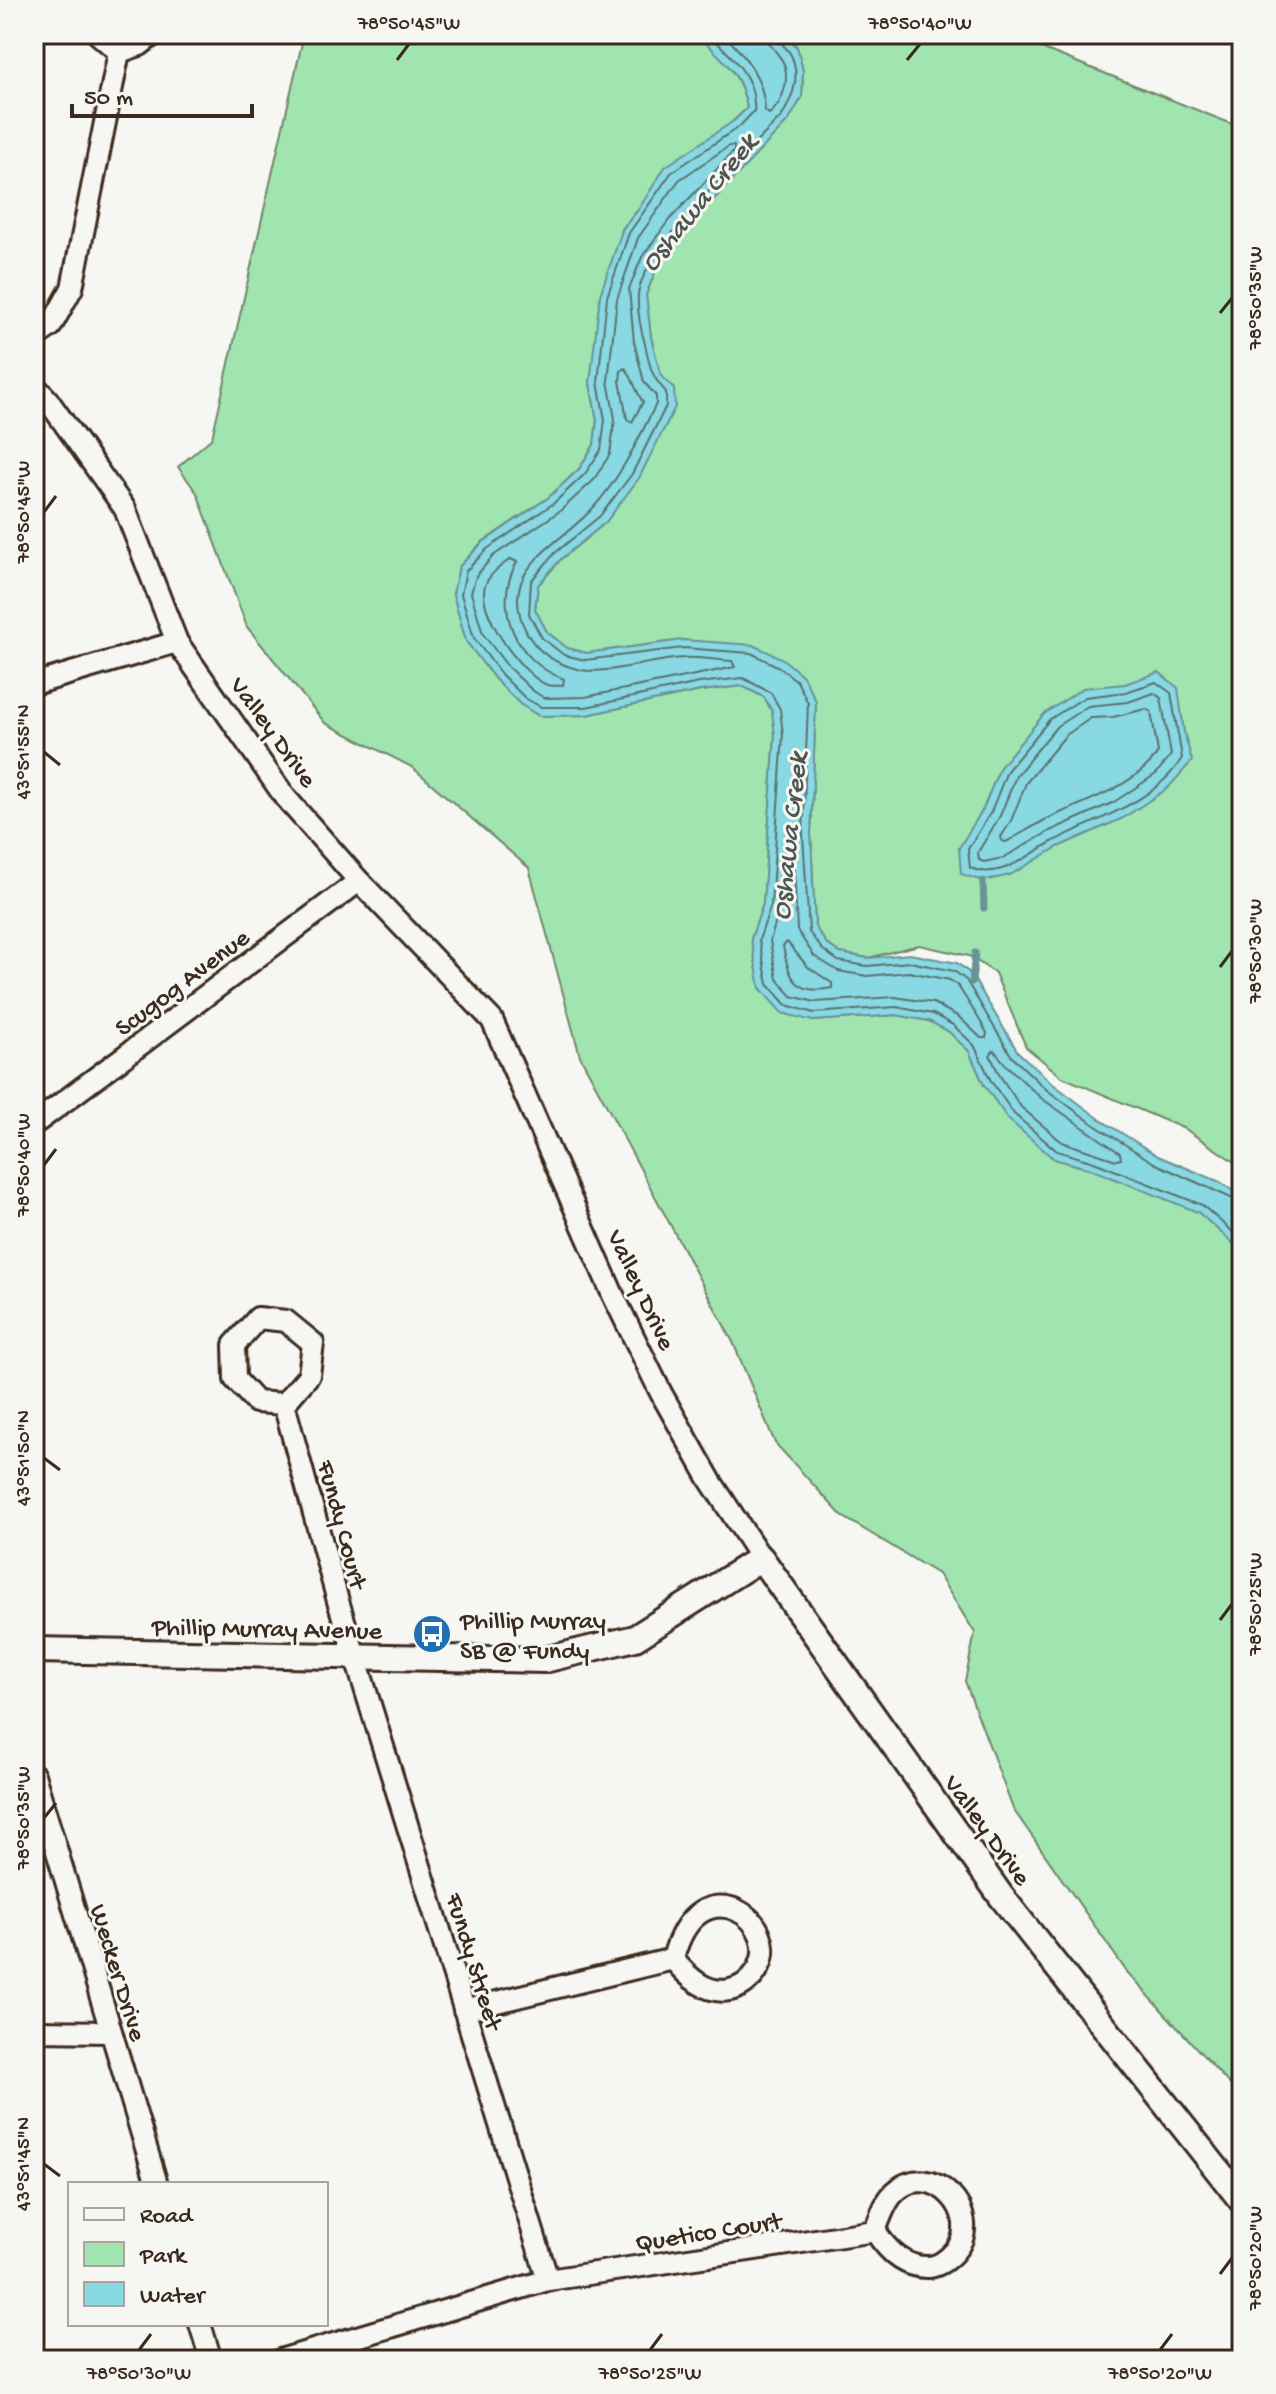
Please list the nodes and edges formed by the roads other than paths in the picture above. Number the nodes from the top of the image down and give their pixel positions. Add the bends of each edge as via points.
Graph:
1 (98, 34) edge
2 (154, 34) edge
3 (119, 52) junction
4 (34, 338) edge
5 (34, 385) edge
6 (177, 642) junction
7 (34, 684) edge
8 (359, 881) junction
9 (34, 1124) edge
10 (284, 1404) junction
11 (761, 1558) junction
12 (34, 1650) edge
13 (355, 1657) junction
14 (34, 1775) edge
15 (673, 1959) junction
16 (464, 2010) junction
17 (34, 2031) edge
18 (111, 2032) junction
19 (156, 2182) edge
20 (1242, 2201) edge
21 (875, 2231) junction
22 (548, 2280) junction
23 (201, 2326) edge
24 (211, 2360) edge
25 (280, 2360) edge

1 - 3 street
2 - 3 street
3 - 4 street via 72,288 51,326
5 - 6 street, Valley Drive via 125,509
6 - 7 street
6 - 8 street, Valley Drive via 285,797
8 - 9 street, Scugog Avenue
8 - 11 street, Valley Drive via 492,1020 661,1393
10 - 10 street via 309,1375 313,1343 286,1321 258,1318 234,1345 235,1379 256,1402
10 - 13 street, Fundy Court
11 - 13 street, Phillip Murray Avenue via 635,1638 544,1660
11 - 20 street, Valley Drive via 1001,1896
12 - 13 street, Phillip Murray Avenue
13 - 16 street, Fundy Street
14 - 18 street, Wecker Drive
15 - 15 street via 688,1921 709,1907 739,1910 751,1920 763,1947 754,1975 731,1990 703,1986
15 - 16 street
16 - 22 street, Fundy Street
17 - 18 street
18 - 19 street, Wecker Drive
21 - 21 street via 896,2256 921,2267 936,2266 960,2245 964,2217 944,2188 912,2182 895,2191
21 - 22 street, Quetico Court
22 - 25 street, Quetico Court
23 - 24 street

